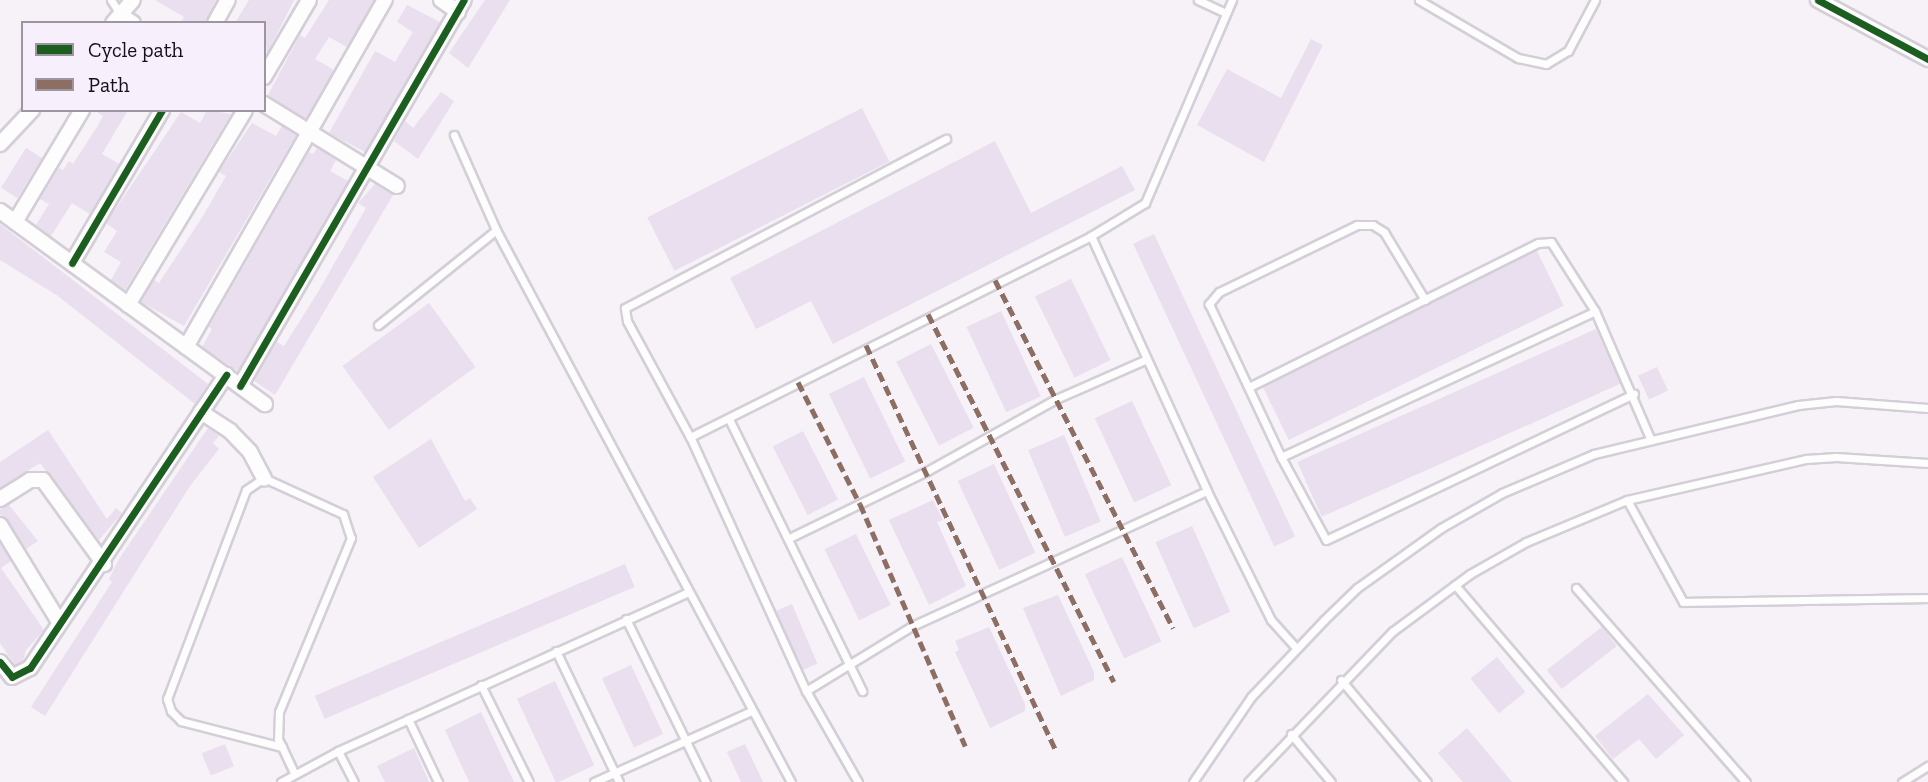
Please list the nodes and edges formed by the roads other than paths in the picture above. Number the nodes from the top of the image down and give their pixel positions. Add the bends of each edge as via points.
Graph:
1 (111, 0) edge
2 (133, 0) edge
3 (228, 0) edge
4 (309, 0) edge
5 (385, 0) edge
6 (441, 0) edge
7 (1198, 0) edge
8 (1232, 0) edge
9 (1419, 0) edge
10 (1595, 0) edge
11 (1818, 0) edge
12 (461, 6) edge
13 (1226, 13) junction
14 (116, 19) edge
15 (216, 21) edge
16 (1928, 60) edge
17 (266, 74) edge
18 (266, 105) edge
19 (30, 112) edge
20 (81, 112) edge
21 (161, 112) edge
22 (244, 112) edge
23 (308, 131) junction
24 (454, 135) dead end
25 (946, 139) dead end
26 (0, 144) edge
27 (368, 169) junction
28 (397, 186) dead end
29 (0, 211) edge
30 (15, 222) junction
31 (496, 230) junction
32 (1091, 236) junction
33 (72, 264) junction
34 (1425, 299) junction
35 (128, 305) junction
36 (1595, 311) junction
37 (378, 325) dead end
38 (187, 347) junction
39 (1147, 359) junction
40 (226, 375) junction
41 (240, 386) junction
42 (1250, 387) junction
43 (1634, 394) junction
44 (265, 404) dead end
45 (1928, 408) edge
46 (201, 412) junction
47 (729, 419) junction
48 (690, 437) junction
49 (1650, 438) junction
50 (1281, 457) junction
51 (1928, 463) edge
52 (264, 478) junction
53 (1207, 491) junction
54 (0, 499) edge
55 (1628, 500) junction
56 (0, 525) edge
57 (789, 538) junction
58 (104, 564) junction
59 (1455, 585) junction
60 (1576, 588) dead end
61 (686, 593) junction
62 (1928, 598) edge
63 (626, 619) junction
64 (58, 621) junction
65 (1296, 648) junction
66 (556, 651) junction
67 (0, 662) edge
68 (846, 663) junction
69 (1341, 680) junction
70 (481, 685) junction
71 (806, 691) junction
72 (862, 691) dead end
73 (751, 711) junction
74 (408, 719) junction
75 (1291, 734) junction
76 (683, 740) junction
77 (282, 747) junction
78 (338, 751) junction
79 (1928, 766) edge
80 (614, 772) junction
81 (294, 773) junction
82 (281, 782) edge
83 (354, 782) edge
84 (438, 782) edge
85 (530, 782) edge
86 (594, 782) edge
87 (619, 782) edge
88 (706, 782) edge
89 (791, 782) edge
90 (858, 782) edge
91 (1193, 782) edge
92 (1248, 782) edge
93 (1331, 782) edge
94 (1427, 782) edge
95 (1623, 782) edge
96 (1746, 782) edge
97 (1902, 782) edge

1 - 14 lane
2 - 14 street
3 - 15 street
4 - 17 street
5 - 23 street
6 - 12 street
7 - 13 lane
8 - 13 lane
9 - 10 lane via 1518,58 1546,64 1568,51
11 - 16 street
12 - 27 street
13 - 32 lane via 1145,203
18 - 23 street
19 - 26 street
20 - 30 street
21 - 33 street
22 - 35 street
23 - 27 street
23 - 38 street
24 - 31 lane
25 - 48 lane via 629,303 627,320
27 - 28 street
27 - 41 street
29 - 30 street
30 - 33 street
31 - 37 lane
31 - 61 lane via 632,479
32 - 39 lane
32 - 47 lane via 866,345
33 - 35 street
34 - 36 lane via 1544,242 1557,246
34 - 42 lane
34 - 42 lane via 1384,232 1373,225 1357,225 1227,288 1213,296 1210,310
35 - 38 street
36 - 43 lane
36 - 50 lane
38 - 40 street
39 - 53 lane
39 - 57 lane via 1056,399 927,471
40 - 41 street
40 - 46 street
41 - 44 street
42 - 50 lane
43 - 49 lane
43 - 50 lane via 1332,540 1318,532
45 - 49 lane via 1836,401 1798,405
46 - 52 street via 237,438
46 - 58 street
47 - 48 lane
47 - 57 lane
48 - 71 lane
49 - 65 lane via 1550,472 1440,528 1357,588
51 - 55 lane via 1806,459
52 - 77 lane via 343,514 351,538 279,712 275,726
52 - 77 lane via 246,490 167,699 170,711 181,721
53 - 65 lane via 1271,620
53 - 68 lane via 912,626
54 - 58 street via 30,480 43,480
55 - 59 lane via 1526,542
55 - 62 lane via 1683,602
56 - 64 street
57 - 68 lane
58 - 64 street
59 - 69 lane via 1392,631
59 - 95 lane
60 - 96 lane
61 - 63 lane
61 - 73 lane
63 - 66 lane
63 - 76 lane
64 - 67 street via 24,675 12,677
65 - 91 lane via 1251,696
66 - 70 lane
66 - 80 lane
68 - 71 lane
68 - 72 lane
69 - 75 lane
69 - 94 lane
70 - 74 lane
70 - 85 lane
71 - 90 lane
73 - 76 lane
73 - 89 lane
74 - 78 lane
74 - 84 lane
75 - 92 lane
75 - 93 lane
76 - 80 lane
76 - 88 lane
77 - 81 lane
78 - 81 lane
78 - 83 lane
79 - 97 lane
80 - 86 lane
80 - 87 lane
81 - 82 lane

